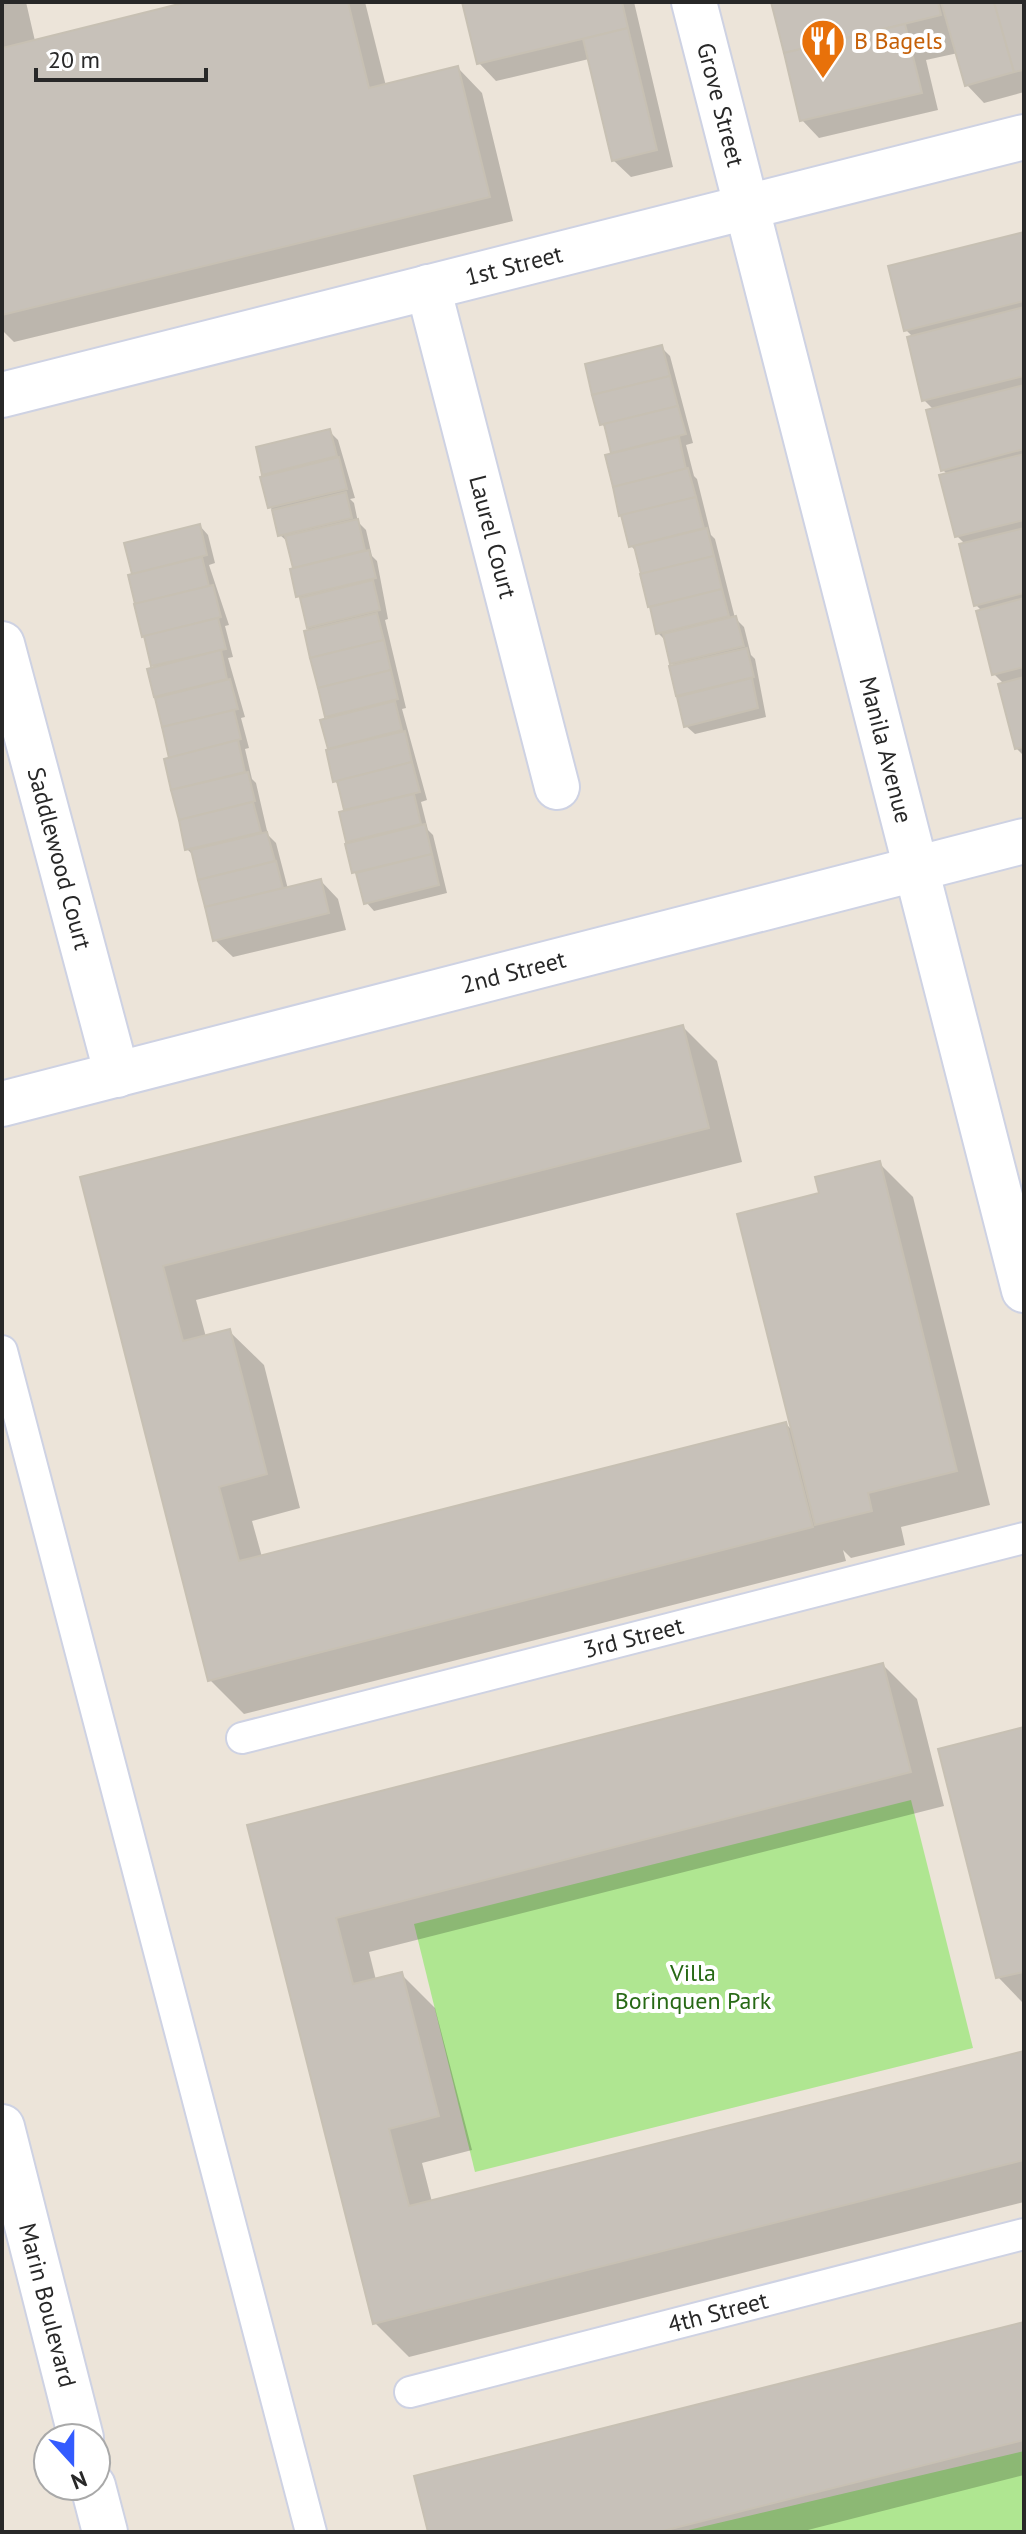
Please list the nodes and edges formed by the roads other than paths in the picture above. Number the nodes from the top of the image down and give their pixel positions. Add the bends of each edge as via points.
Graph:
1 (694, 2) edge
2 (1024, 137) edge
3 (747, 209) junction
4 (428, 287) junction
5 (2, 395) edge
6 (2, 644) edge
7 (557, 787) dead end
8 (1024, 841) edge
9 (916, 869) junction
10 (117, 1075) junction
11 (2, 1104) edge
12 (1024, 1290) edge
13 (2, 1351) edge
14 (1024, 1538) edge
15 (242, 1738) dead end
16 (2, 2127) edge
17 (1024, 2234) edge
18 (410, 2392) dead end
19 (77, 2422) edge
20 (97, 2502) edge
21 (105, 2532) edge
22 (311, 2532) edge

1 - 3 street, Grove Street
2 - 3 street, 1st Street
3 - 4 street, 1st Street
3 - 9 street, Manila Avenue
4 - 5 street, 1st Street
4 - 7 street, Laurel Court
6 - 10 street, Saddlewood Court
8 - 9 street, 2nd Street
9 - 10 street, 2nd Street
9 - 12 street, Manila Avenue
10 - 11 street, 2nd Street
13 - 22 lane
14 - 15 lane, 3rd Street
16 - 19 street, Marin Boulevard
17 - 18 lane, 4th Street
20 - 21 street

